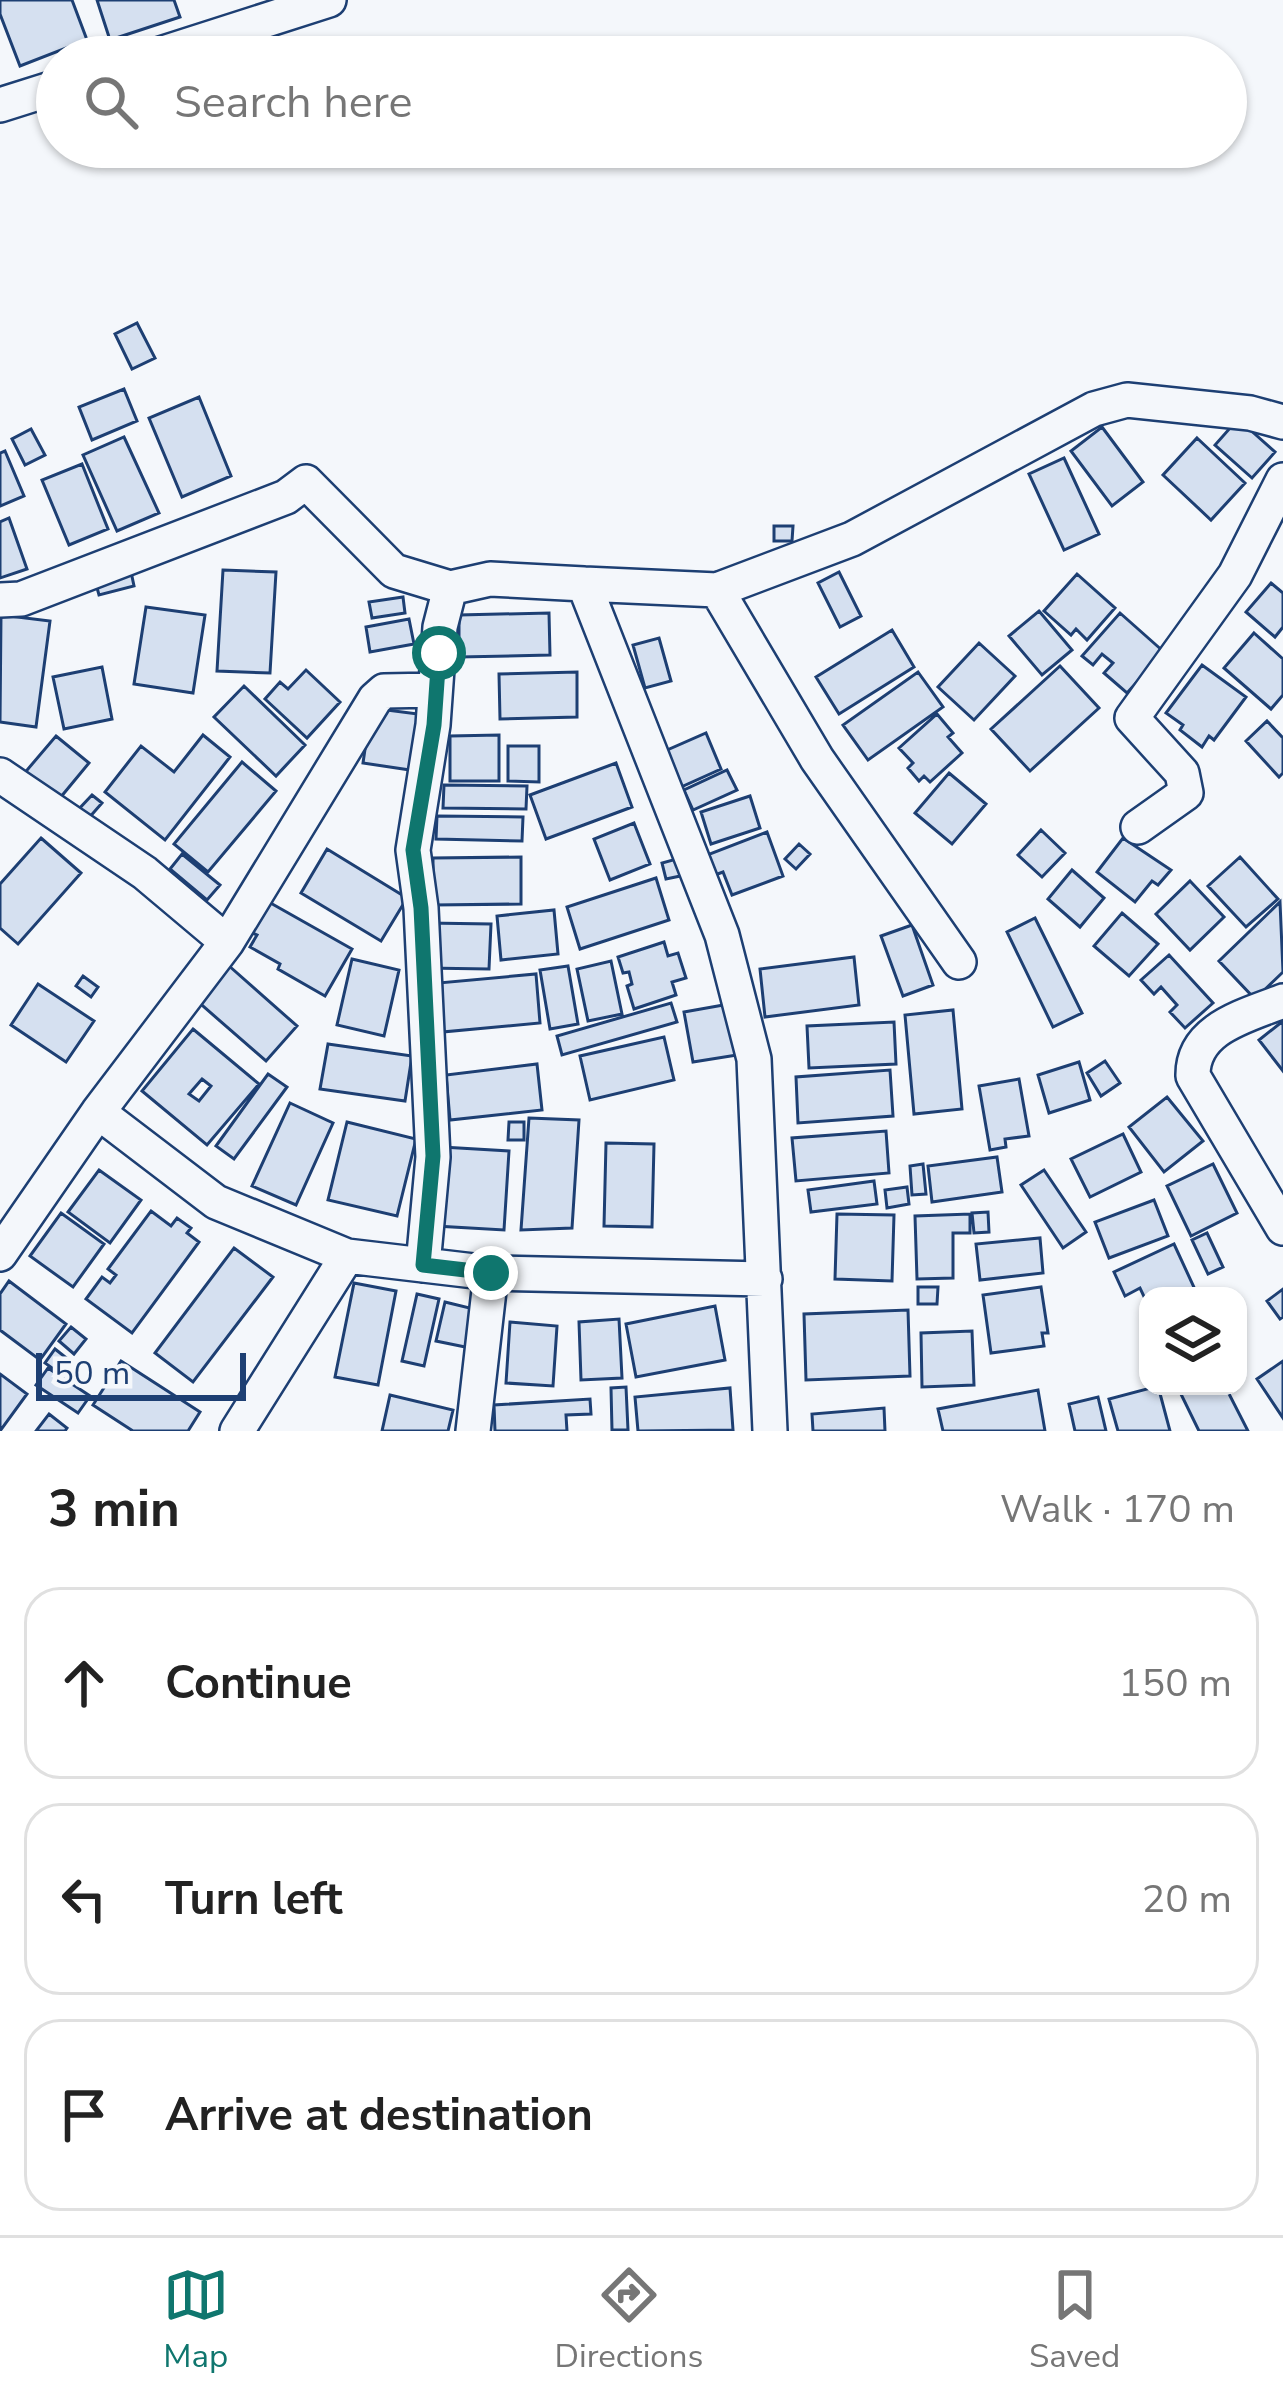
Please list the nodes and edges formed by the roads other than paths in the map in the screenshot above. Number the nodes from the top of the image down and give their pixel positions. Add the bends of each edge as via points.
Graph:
1 (329, 0) edge
2 (217, 36) edge
3 (36, 94) edge
4 (0, 105) edge
5 (1283, 422) edge
6 (1283, 480) edge
7 (584, 584) junction
8 (450, 588) junction
9 (717, 590) junction
10 (0, 600) edge
11 (435, 690) junction
12 (0, 775) edge
13 (1138, 827) dead end
14 (227, 942) junction
15 (959, 962) dead end
16 (1283, 1001) edge
17 (98, 1112) junction
18 (1283, 1228) edge
19 (0, 1254) edge
20 (347, 1256) junction
21 (423, 1265) junction
22 (491, 1273) junction
23 (765, 1279) junction
24 (237, 1431) edge
25 (473, 1431) edge
26 (770, 1431) edge

1 - 2 street
3 - 4 street
5 - 9 street via 1111,404 852,539
6 - 13 street via 1235,575 1132,718 1182,773 1186,793
7 - 8 street via 490,578
7 - 9 street
7 - 23 street via 722,935 754,1059
8 - 10 street via 394,571 306,482 21,599
8 - 11 street
9 - 15 street via 817,759
11 - 14 street via 375,699
11 - 21 street via 413,850 433,1156
12 - 14 street via 146,873
14 - 17 street
16 - 18 street via 1204,1040 1192,1076
17 - 19 street
17 - 20 street via 216,1202
20 - 21 street
20 - 24 street
21 - 22 street
22 - 23 street
22 - 25 street
23 - 26 street

